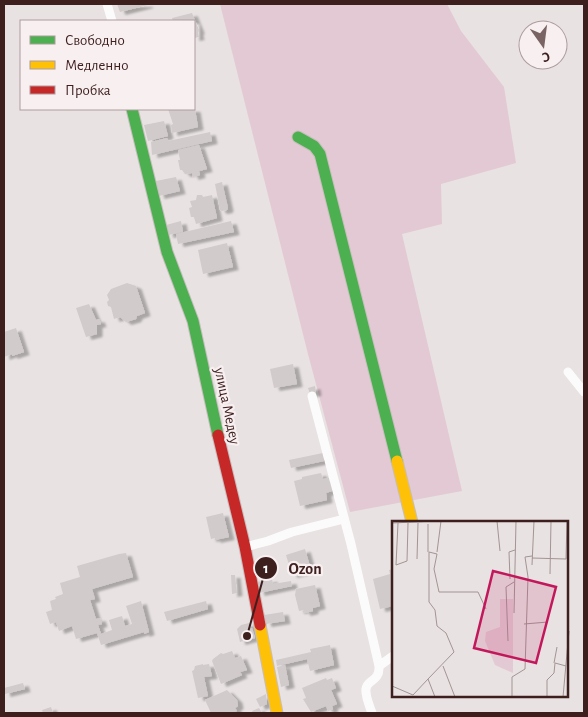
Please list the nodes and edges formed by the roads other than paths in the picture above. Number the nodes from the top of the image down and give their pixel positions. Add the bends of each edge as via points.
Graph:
1 (107, 4) edge
2 (112, 20) edge
3 (132, 110) edge
4 (298, 137) dead end
5 (568, 372) dead end
6 (584, 392) edge
7 (312, 396) dead end
8 (344, 520) junction
9 (412, 521) edge
10 (245, 547) junction
11 (392, 657) edge
12 (379, 666) junction
13 (277, 713) edge
14 (372, 713) edge

1 - 2 street
3 - 10 street, улица Медеу via 167,252 193,321
4 - 9 street via 314,146 320,154
5 - 6 street
7 - 8 street
8 - 10 street
8 - 12 street
10 - 13 street, улица Медеу
11 - 12 street
12 - 14 street via 376,679 366,689

